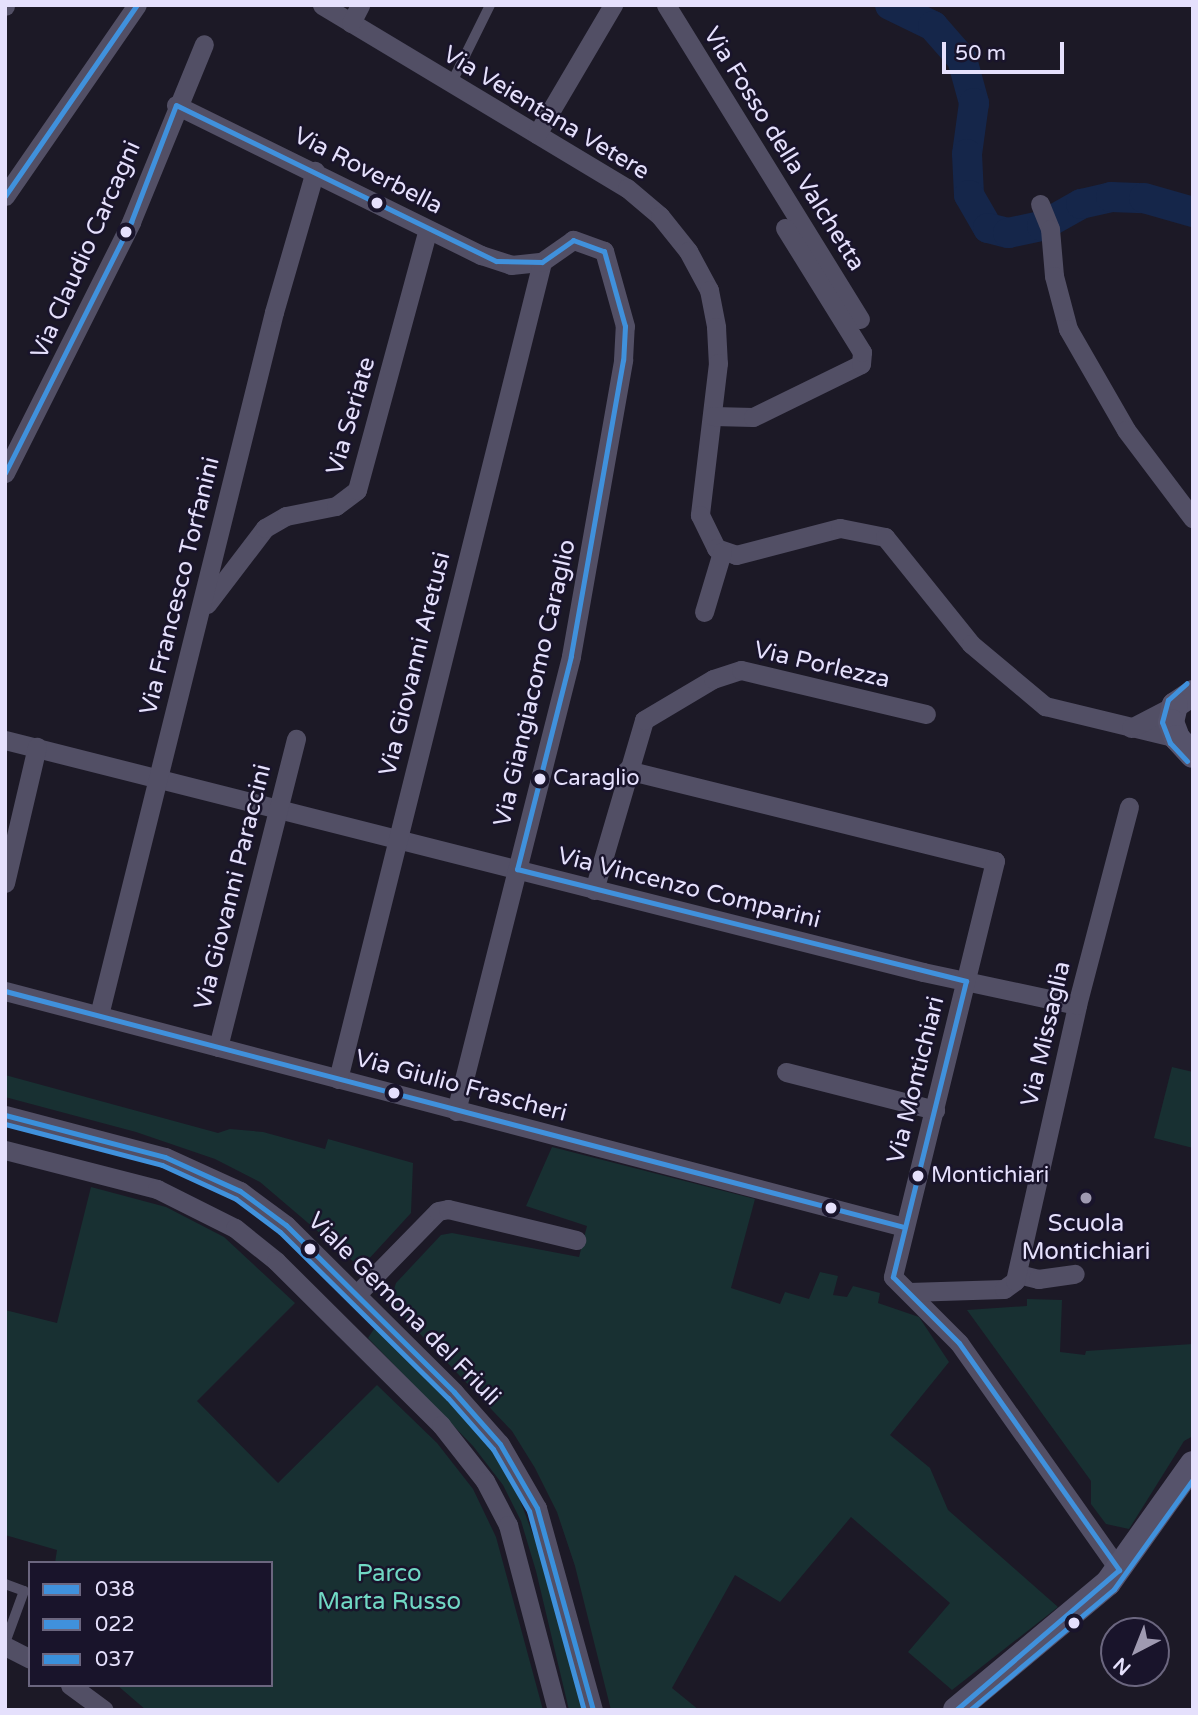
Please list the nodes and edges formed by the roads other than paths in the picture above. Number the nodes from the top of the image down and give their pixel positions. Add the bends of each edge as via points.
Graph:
1 (137, 5) edge
2 (322, 5) edge
3 (359, 5) edge
4 (490, 5) edge
5 (612, 5) edge
6 (666, 5) edge
7 (351, 23) junction
8 (204, 44) dead end
9 (451, 85) junction
10 (176, 105) junction
11 (537, 134) junction
12 (315, 171) junction
13 (5, 196) edge
14 (1045, 217) dead end
15 (785, 228) dead end
16 (428, 229) junction
17 (542, 262) junction
18 (860, 319) dead end
19 (713, 416) junction
20 (5, 473) edge
21 (1193, 519) edge
22 (722, 552) junction
23 (704, 612) dead end
24 (197, 620) junction
25 (1187, 695) edge
26 (926, 714) dead end
27 (1131, 728) junction
28 (296, 739) dead end
29 (5, 740) edge
30 (37, 747) junction
31 (1188, 748) edge
32 (627, 770) junction
33 (158, 777) junction
34 (279, 807) junction
35 (1129, 807) dead end
36 (398, 839) junction
37 (517, 869) junction
38 (5, 883) edge
39 (594, 890) junction
40 (966, 981) junction
41 (5, 991) edge
42 (1077, 1005) junction
43 (99, 1015) junction
44 (218, 1047) junction
45 (786, 1072) dead end
46 (338, 1079) junction
47 (935, 1110) junction
48 (456, 1111) junction
49 (5, 1115) edge
50 (5, 1150) edge
51 (904, 1227) junction
52 (576, 1240) dead end
53 (1018, 1273) junction
54 (1075, 1274) dead end
55 (339, 1277) junction
56 (909, 1292) junction
57 (356, 1295) junction
58 (316, 1300) junction
59 (375, 1314) junction
60 (352, 1337) junction
61 (1193, 1464) edge
62 (1119, 1570) junction
63 (5, 1584) edge
64 (5, 1645) edge
65 (28, 1658) edge
66 (73, 1687) edge
67 (104, 1710) edge
68 (557, 1710) edge
69 (593, 1710) edge
70 (956, 1710) edge

1 - 13 street
2 - 7 street, Via Veientana Vetere
3 - 7 street
4 - 9 lane
5 - 11 street
6 - 18 street, Via Fosso della Valchetta
7 - 9 street, Via Veientana Vetere
8 - 10 street, Via Claudio Carcagni
9 - 11 street, Via Veientana Vetere
10 - 12 street, Via Roverbella
10 - 20 street, Via Claudio Carcagni via 131,222
11 - 19 street, Via Veientana Vetere via 647,203 693,258 709,290 716,327
12 - 16 street, Via Roverbella
12 - 24 street, Via Francesco Torfanini via 274,312
14 - 21 street via 1068,329 1126,430
15 - 19 street via 862,352 861,364 753,417
16 - 17 street, Via Roverbella via 496,261
16 - 24 street, Via Seriate via 357,490 336,506 286,516 265,528
17 - 36 street, Via Giovanni Aretusi
17 - 37 street, Via Giangiacomo Caraglio via 573,240 604,251 625,326 623,360 571,656
19 - 22 street, Via Veientana Vetere via 700,515 708,538
22 - 23 street
22 - 27 street via 744,554 840,528 885,537 971,644 1029,694 1060,711
24 - 33 street, Via Francesco Torfanini
25 - 27 street
25 - 31 street via 1171,722
26 - 32 street, Via Porlezza via 732,671 644,720
27 - 31 street
28 - 34 street, Via Giovanni Paraccini
29 - 30 street, Via Vincenzo Comparini
30 - 33 street, Via Vincenzo Comparini
30 - 38 street
32 - 39 street, Via Porlezza
32 - 40 street, Via Montichiari via 995,861
33 - 34 street, Via Vincenzo Comparini
33 - 43 street, Via Francesco Torfanini
34 - 36 street, Via Vincenzo Comparini
34 - 44 street, Via Giovanni Paraccini
35 - 42 street, Via Missaglia
36 - 37 street, Via Vincenzo Comparini
36 - 46 street, Via Giovanni Aretusi
37 - 39 street, Via Vincenzo Comparini
37 - 48 street, Via Giangiacomo Caraglio
39 - 40 street, Via Vincenzo Comparini
40 - 42 street, Via Vincenzo Comparini
40 - 47 street, Via Montichiari
41 - 43 street, Via Giulio Frascheri
42 - 53 street, Via Missaglia
43 - 44 street, Via Giulio Frascheri
44 - 46 street, Via Giulio Frascheri
45 - 47 street
46 - 48 street, Via Giulio Frascheri
47 - 51 street, Via Montichiari
48 - 51 street, Via Giulio Frascheri
49 - 55 street, Viale Gemona del Friuli via 140,1150 215,1178 264,1207
50 - 58 street via 137,1183 200,1208 256,1243
51 - 56 street, Via Montichiari via 893,1275
52 - 57 street via 448,1209 438,1211
53 - 54 street via 1038,1279
53 - 56 street via 1013,1285 1004,1289
55 - 57 street, Viale Gemona del Friuli
55 - 58 street
56 - 62 street, Via Montichiari via 959,1343
57 - 59 street, Viale Gemona del Friuli
58 - 60 street
59 - 60 street
59 - 69 street, Viale Gemona del Friuli via 485,1425 525,1483 549,1542
60 - 68 street via 442,1425 495,1498 523,1570
61 - 62 street
62 - 70 street
63 - 64 lane via 24,1591
64 - 65 street
66 - 67 street

